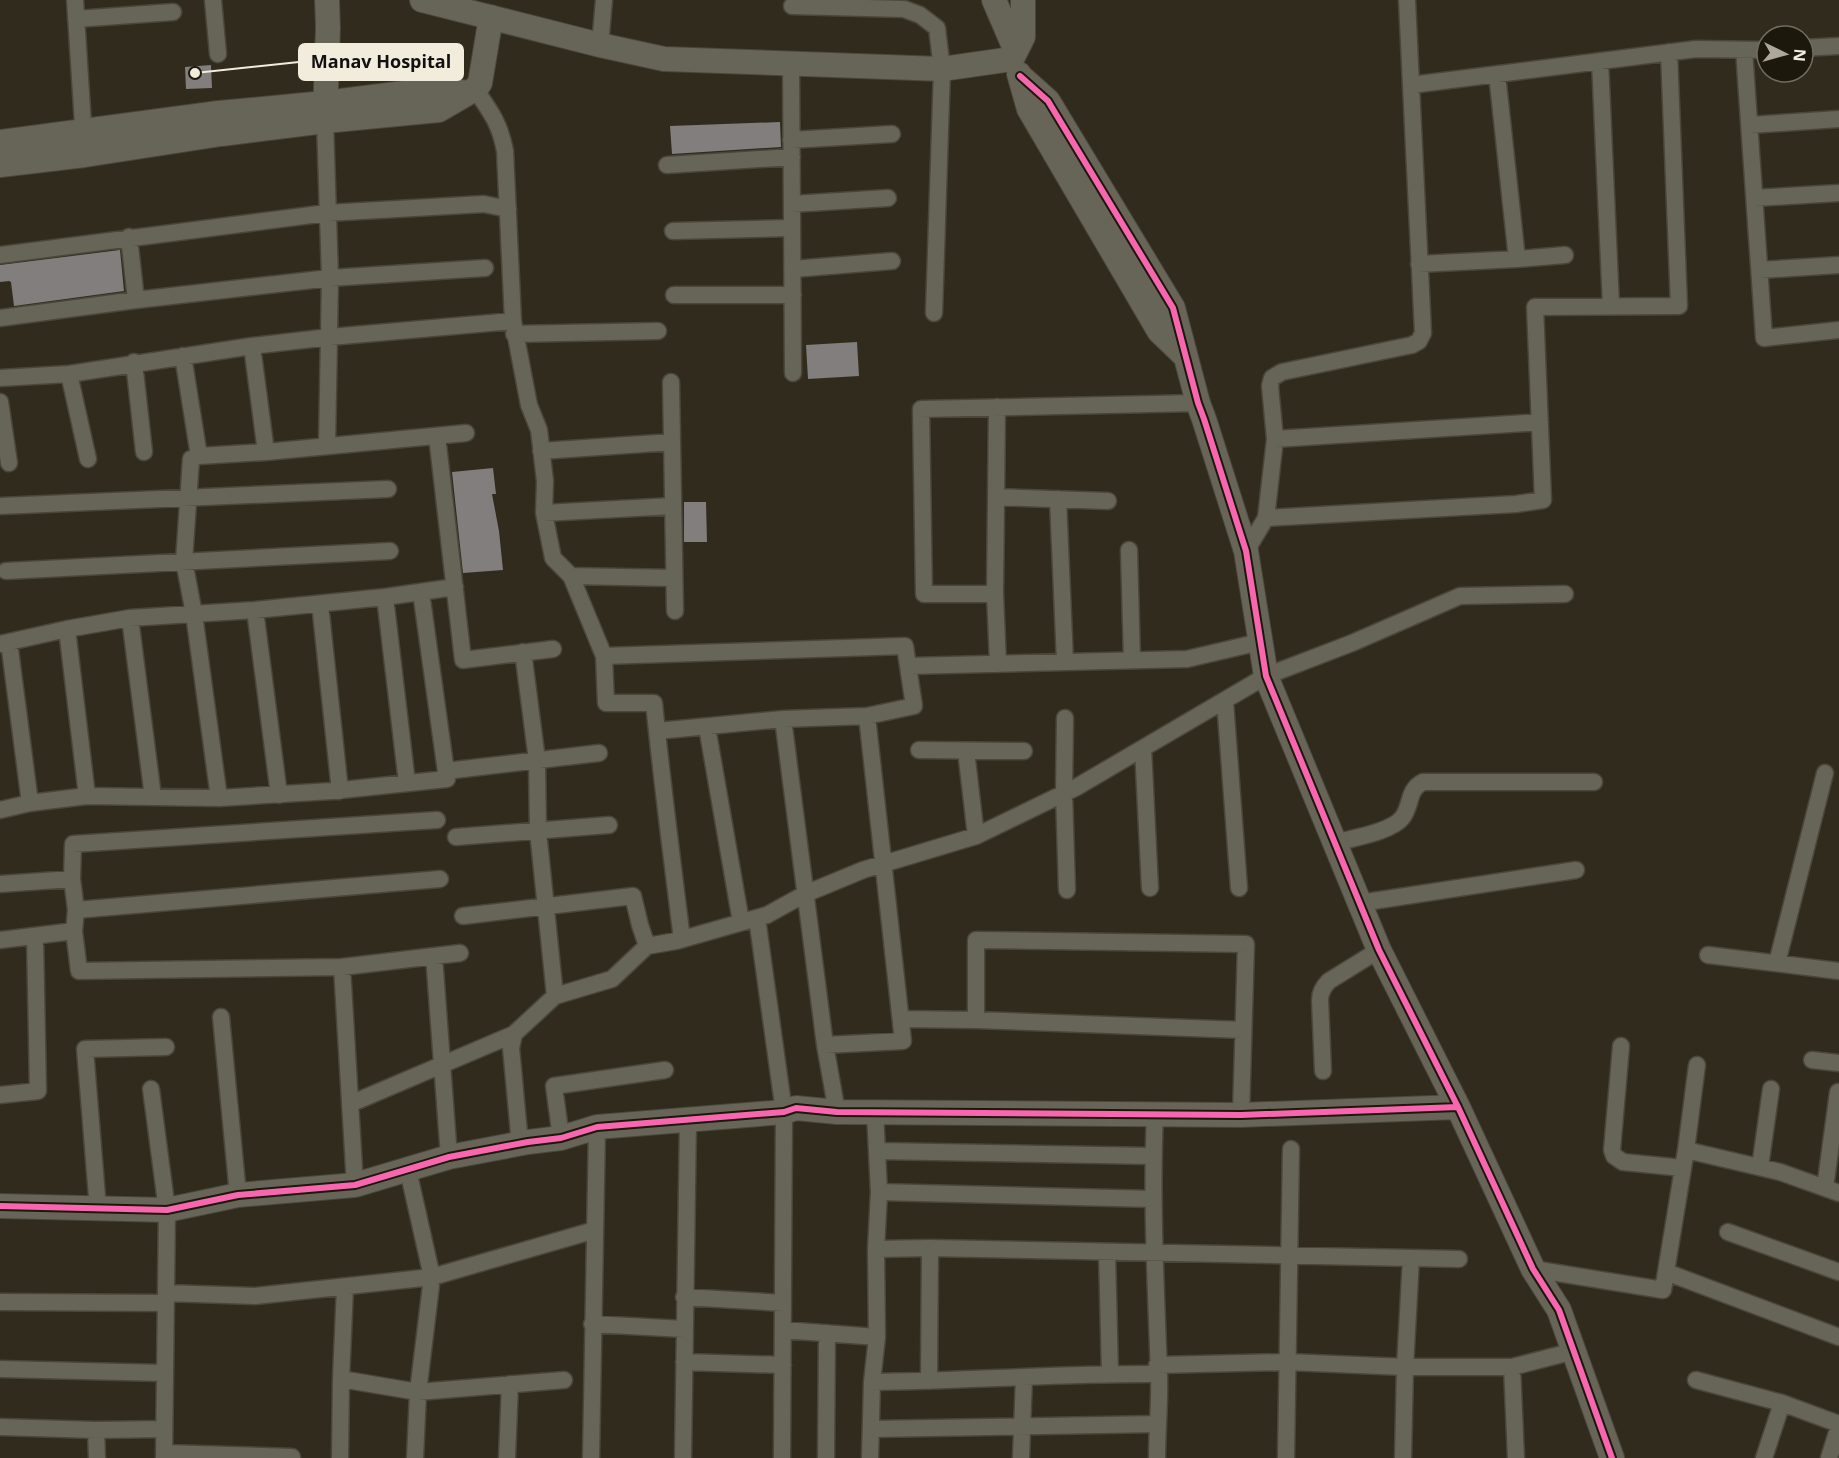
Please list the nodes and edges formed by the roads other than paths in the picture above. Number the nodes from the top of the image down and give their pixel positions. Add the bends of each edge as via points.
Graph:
1 (75, 0) edge
2 (213, 0) edge
3 (327, 0) edge
4 (422, 0) edge
5 (604, 0) edge
6 (994, 0) edge
7 (1023, 0) edge
8 (1407, 0) edge
9 (451, 3) edge
10 (792, 6) dead end
11 (173, 12) dead end
12 (491, 17) junction
13 (76, 19) junction
14 (600, 45) junction
15 (1839, 46) edge
16 (1815, 47) edge
17 (1744, 50) junction
18 (1755, 50) edge
19 (1669, 52) junction
20 (218, 54) dead end
21 (1600, 61) junction
22 (1016, 62) junction
23 (791, 63) junction
24 (942, 69) junction
25 (1497, 74) junction
26 (1411, 85) junction
27 (472, 92) junction
28 (325, 112) junction
29 (1839, 119) edge
30 (1750, 125) junction
31 (83, 130) junction
32 (892, 134) dead end
33 (0, 142) edge
34 (791, 149) junction
35 (85, 155) junction
36 (0, 165) edge
37 (667, 165) dead end
38 (1839, 193) edge
39 (888, 198) dead end
40 (1755, 198) junction
41 (792, 204) junction
42 (508, 209) junction
43 (327, 213) junction
44 (792, 228) junction
45 (673, 231) dead end
46 (129, 237) junction
47 (0, 255) edge
48 (1565, 255) dead end
49 (1517, 259) junction
50 (892, 261) dead end
51 (1419, 264) junction
52 (1839, 265) edge
53 (485, 268) dead end
54 (793, 269) junction
55 (1760, 270) junction
56 (330, 278) junction
57 (674, 295) dead end
58 (793, 295) junction
59 (136, 300) junction
60 (1611, 306) junction
61 (934, 313) dead end
62 (0, 318) edge
63 (514, 328) junction
64 (1839, 330) edge
65 (658, 331) dead end
66 (330, 337) junction
67 (252, 345) junction
68 (183, 356) junction
69 (134, 363) junction
70 (793, 373) dead end
71 (69, 374) junction
72 (0, 378) edge
73 (671, 382) dead end
74 (0, 402) edge
75 (1198, 403) junction
76 (997, 407) junction
77 (1540, 422) junction
78 (466, 433) dead end
79 (437, 436) junction
80 (1275, 439) junction
81 (672, 442) junction
82 (327, 446) junction
83 (542, 451) junction
84 (144, 452) dead end
85 (266, 452) junction
86 (199, 456) junction
87 (88, 459) dead end
88 (9, 463) dead end
89 (388, 489) dead end
90 (189, 497) junction
91 (996, 497) junction
92 (1058, 499) junction
93 (1108, 501) dead end
94 (0, 506) edge
95 (673, 506) junction
96 (544, 513) junction
97 (1266, 518) junction
98 (1129, 550) dead end
99 (390, 551) dead end
100 (1246, 551) junction
101 (184, 561) junction
102 (6, 571) dead end
103 (571, 576) junction
104 (674, 578) junction
105 (455, 587) junction
106 (421, 592) junction
107 (995, 594) junction
108 (1565, 594) dead end
109 (385, 597) junction
110 (320, 604) junction
111 (255, 610) junction
112 (675, 611) dead end
113 (194, 614) junction
114 (129, 618) junction
115 (67, 629) junction
116 (1260, 642) junction
117 (5, 643) edge
118 (553, 650) dead end
119 (523, 652) junction
120 (604, 656) junction
121 (1132, 660) junction
122 (1065, 662) junction
123 (998, 663) junction
124 (908, 666) junction
125 (1266, 676) junction
126 (1225, 700) junction
127 (867, 716) junction
128 (1065, 718) dead end
129 (783, 720) junction
130 (707, 727) junction
131 (657, 731) junction
132 (1143, 748) junction
133 (920, 750) dead end
134 (966, 750) junction
135 (1024, 751) dead end
136 (599, 753) dead end
137 (537, 760) junction
138 (446, 771) junction
139 (1825, 773) dead end
140 (1594, 782) dead end
141 (407, 783) junction
142 (340, 791) junction
143 (1064, 793) junction
144 (279, 795) junction
145 (87, 796) junction
146 (153, 796) junction
147 (219, 798) junction
148 (30, 803) junction
149 (0, 810) edge
150 (437, 820) dead end
151 (609, 825) dead end
152 (538, 831) junction
153 (976, 836) junction
154 (456, 837) dead end
155 (1335, 843) junction
156 (883, 864) junction
157 (1576, 870) dead end
158 (72, 879) junction
159 (440, 879) dead end
160 (0, 884) edge
161 (1150, 888) dead end
162 (1239, 888) dead end
163 (1067, 890) dead end
164 (805, 894) junction
165 (1360, 903) junction
166 (545, 905) junction
167 (76, 910) junction
168 (463, 916) dead end
169 (749, 920) junction
170 (75, 931) junction
171 (34, 936) junction
172 (682, 939) junction
173 (0, 940) edge
174 (647, 946) junction
175 (1379, 950) junction
176 (460, 953) dead end
177 (1708, 955) dead end
178 (434, 956) junction
179 (1778, 963) junction
180 (342, 967) junction
181 (1839, 971) edge
182 (555, 996) junction
183 (221, 1017) dead end
184 (901, 1019) junction
185 (976, 1020) junction
186 (1243, 1030) junction
187 (514, 1034) junction
188 (825, 1044) junction
189 (1621, 1046) dead end
190 (166, 1047) dead end
191 (1812, 1060) dead end
192 (1839, 1063) edge
193 (442, 1065) junction
194 (1697, 1065) dead end
195 (665, 1070) dead end
196 (1323, 1071) dead end
197 (151, 1089) dead end
198 (1771, 1089) dead end
199 (1838, 1092) edge
200 (0, 1095) edge
201 (350, 1104) junction
202 (1458, 1107) junction
203 (784, 1112) junction
204 (837, 1112) junction
205 (875, 1112) junction
206 (1155, 1114) junction
207 (1241, 1115) junction
208 (688, 1120) junction
209 (597, 1127) junction
210 (561, 1138) junction
211 (520, 1144) junction
212 (1291, 1149) dead end
213 (1686, 1150) junction
214 (878, 1151) junction
215 (1153, 1156) junction
216 (449, 1157) junction
217 (1760, 1167) junction
218 (1683, 1168) junction
219 (408, 1170) junction
220 (355, 1185) junction
221 (1832, 1191) edge
222 (879, 1192) junction
223 (237, 1195) junction
224 (1153, 1199) junction
225 (0, 1206) edge
226 (98, 1209) junction
227 (167, 1210) junction
228 (595, 1230) junction
229 (1728, 1232) dead end
230 (930, 1248) junction
231 (876, 1249) junction
232 (1107, 1252) junction
233 (1154, 1252) junction
234 (1289, 1255) junction
235 (1411, 1258) junction
236 (1459, 1259) dead end
237 (1533, 1269) junction
238 (1666, 1272) junction
239 (1839, 1272) edge
240 (432, 1277) junction
241 (345, 1287) junction
242 (684, 1297) junction
243 (166, 1298) junction
244 (0, 1302) edge
245 (783, 1303) junction
246 (592, 1324) junction
247 (684, 1329) junction
248 (783, 1330) junction
249 (827, 1333) junction
250 (877, 1337) junction
251 (1839, 1337) edge
252 (1574, 1351) junction
253 (684, 1362) junction
254 (1288, 1362) junction
255 (783, 1365) junction
256 (1404, 1367) junction
257 (1512, 1367) junction
258 (0, 1369) edge
259 (1158, 1370) junction
260 (164, 1373) junction
261 (1110, 1374) junction
262 (1024, 1377) junction
263 (341, 1379) junction
264 (564, 1380) dead end
265 (1696, 1380) dead end
266 (929, 1381) junction
267 (872, 1382) junction
268 (510, 1384) junction
269 (418, 1392) junction
270 (1782, 1403) junction
271 (1157, 1424) junction
272 (1839, 1425) edge
273 (1021, 1426) junction
274 (0, 1427) edge
275 (164, 1429) junction
276 (872, 1429) junction
277 (96, 1430) junction
278 (164, 1455) edge
279 (292, 1457) edge
280 (97, 1458) edge
281 (340, 1458) edge
282 (415, 1458) edge
283 (507, 1458) edge
284 (591, 1458) edge
285 (683, 1458) edge
286 (782, 1458) edge
287 (826, 1458) edge
288 (870, 1458) edge
289 (1022, 1458) edge
290 (1157, 1458) edge
291 (1286, 1458) edge
292 (1403, 1458) edge
293 (1516, 1458) edge
294 (1612, 1458) edge
295 (1764, 1458) edge
296 (1829, 1458) edge

1 - 13 street
2 - 20 street
3 - 28 street
4 - 9 street
5 - 14 street
6 - 22 street
7 - 22 street via 1023,37
8 - 26 street
9 - 12 street
10 - 24 street via 887,7 920,15 938,28
11 - 13 street
12 - 14 street
12 - 27 street via 480,83
13 - 31 street
14 - 23 street via 664,59
15 - 16 street
17 - 18 street
17 - 19 street
17 - 30 street
19 - 21 street
19 - 60 street via 1679,306
21 - 25 street
21 - 60 street
22 - 24 street
22 - 75 street via 1029,109 1159,331 1185,356
23 - 24 street
23 - 34 street
24 - 61 street
25 - 26 street
25 - 49 street
26 - 51 street
27 - 28 street via 436,89
27 - 42 street via 495,118 501,134
28 - 31 street via 219,113
28 - 35 street via 221,134
28 - 43 street
29 - 30 street
30 - 40 street
31 - 33 street
31 - 35 street
32 - 34 street
34 - 37 street
34 - 41 street
35 - 36 street
38 - 40 street
39 - 41 street
40 - 55 street
41 - 44 street
42 - 43 street via 483,204
42 - 63 street
43 - 46 street
43 - 56 street
44 - 45 street
44 - 54 street
46 - 47 street
46 - 59 street
48 - 49 street
49 - 51 street
50 - 54 street
51 - 80 street via 1423,333 1419,341 1282,372 1272,378
52 - 55 street
53 - 56 street
54 - 58 street
55 - 64 street via 1764,338
56 - 59 street
56 - 66 street
57 - 58 street
58 - 70 street
59 - 62 street
60 - 77 street via 1535,307
63 - 65 street
63 - 66 street
63 - 83 street
66 - 67 street
66 - 82 street
67 - 68 street
67 - 85 street
68 - 69 street
68 - 86 street
69 - 71 street
69 - 84 street
71 - 72 street
71 - 87 street
73 - 81 street
74 - 88 street
75 - 76 street
75 - 100 street
76 - 91 street
76 - 107 street via 921,409 924,594
77 - 80 street
77 - 97 street via 1543,500
78 - 79 street
79 - 82 street
79 - 105 street
80 - 97 street
81 - 83 street
81 - 95 street
82 - 85 street
83 - 96 street
85 - 86 street
86 - 90 street via 191,459
89 - 90 street
90 - 94 street
90 - 101 street
91 - 92 street
91 - 107 street
92 - 93 street
92 - 122 street
95 - 96 street
95 - 104 street
96 - 103 street via 553,558
97 - 100 street
98 - 121 street
99 - 101 street
100 - 116 street
101 - 102 street
101 - 113 street
103 - 104 street
103 - 120 street
104 - 112 street
105 - 106 street
105 - 119 street via 463,660
106 - 109 street
106 - 138 street
107 - 123 street
108 - 125 street via 1460,596
109 - 110 street
109 - 141 street
110 - 111 street
110 - 142 street
111 - 113 street
111 - 144 street
113 - 114 street
113 - 147 street
114 - 115 street
114 - 146 street
115 - 117 street
115 - 145 street
116 - 121 street via 1187,659
116 - 125 street
117 - 148 street
118 - 119 street
119 - 137 street
120 - 124 street via 905,646
120 - 131 street via 606,703 654,703
121 - 122 street
122 - 123 street
123 - 124 street
124 - 127 street via 914,706
125 - 126 street
125 - 155 street
126 - 132 street
126 - 162 street
127 - 129 street
127 - 156 street
128 - 143 street
129 - 130 street
129 - 164 street
130 - 131 street
130 - 169 street
131 - 172 street
132 - 143 street
132 - 161 street
133 - 134 street
134 - 135 street
134 - 153 street
136 - 137 street
137 - 138 street
137 - 152 street
138 - 141 street via 447,779
139 - 179 street
140 - 155 street via 1422,782 1411,792 1400,821 1389,828
141 - 142 street
142 - 144 street
143 - 153 street
143 - 163 street
144 - 147 street
145 - 146 street
145 - 148 street
146 - 147 street
148 - 149 street
150 - 158 street via 73,844
151 - 152 street
152 - 154 street
152 - 166 street
153 - 156 street
155 - 165 street
156 - 164 street
156 - 184 street
157 - 165 street
158 - 160 street
158 - 167 street
159 - 167 street
164 - 169 street via 767,915
164 - 188 street
165 - 175 street
166 - 168 street
166 - 174 street via 633,896
166 - 182 street
167 - 170 street
169 - 172 street
169 - 203 street
170 - 171 street
170 - 180 street via 79,971
171 - 173 street
171 - 200 street via 38,1091
172 - 174 street
174 - 182 street via 612,979
175 - 196 street via 1329,981 1320,993
175 - 202 street
176 - 178 street
177 - 179 street
178 - 180 street
178 - 193 street
179 - 181 street
180 - 201 street
182 - 187 street
183 - 223 street
184 - 185 street
184 - 188 street via 903,1041
185 - 186 street
185 - 186 street via 976,940 1246,944
186 - 207 street
187 - 193 street
187 - 211 street via 511,1048
188 - 204 street
189 - 218 street via 1614,1156 1623,1162
190 - 226 street via 86,1049
191 - 192 street
193 - 201 street
193 - 216 street
194 - 213 street
195 - 210 street via 554,1086
197 - 227 street
198 - 217 street
199 - 221 street
201 - 220 street
202 - 207 street
202 - 237 street
203 - 204 street via 796,1108
203 - 208 street
203 - 245 street
204 - 205 street
205 - 206 street
205 - 214 street
206 - 207 street
206 - 215 street
208 - 209 street
208 - 242 street
209 - 210 street
209 - 228 street
210 - 211 street
211 - 216 street
212 - 234 street
213 - 217 street
213 - 218 street
214 - 215 street
214 - 222 street
215 - 224 street
216 - 219 street
217 - 221 street
218 - 238 street
219 - 220 street
219 - 240 street
220 - 223 street
222 - 224 street
222 - 231 street
223 - 227 street
224 - 233 street
225 - 226 street
226 - 227 street
227 - 243 street
228 - 240 street
228 - 246 street
229 - 239 street
230 - 231 street
230 - 232 street
230 - 266 street
231 - 250 street
232 - 233 street
232 - 261 street
233 - 234 street
233 - 259 street
234 - 235 street
234 - 254 street
235 - 236 street
235 - 256 street
237 - 238 street via 1663,1290
237 - 252 street via 1559,1310
238 - 251 street
240 - 241 street
240 - 269 street
241 - 243 street via 255,1296
241 - 263 street
242 - 245 street
242 - 247 street
243 - 244 street
243 - 260 street
245 - 248 street
246 - 247 street
246 - 284 street
247 - 253 street
248 - 249 street
248 - 255 street
249 - 250 street
249 - 287 street
250 - 267 street
252 - 257 street
252 - 294 street
253 - 255 street
253 - 285 street
254 - 256 street
254 - 259 street
254 - 291 street
255 - 286 street
256 - 257 street
256 - 292 street
257 - 293 street
258 - 260 street
259 - 261 street
259 - 271 street
260 - 275 street
261 - 262 street
262 - 266 street
262 - 273 street
263 - 269 street
263 - 281 street
264 - 268 street
265 - 270 street
266 - 267 street
267 - 276 street
268 - 269 street
268 - 283 street
269 - 282 street
270 - 272 street
270 - 295 street
271 - 273 street
271 - 290 street
272 - 296 street
273 - 276 street
273 - 289 street
274 - 277 street
275 - 277 street
275 - 278 street
276 - 288 street
277 - 280 street
278 - 279 street

